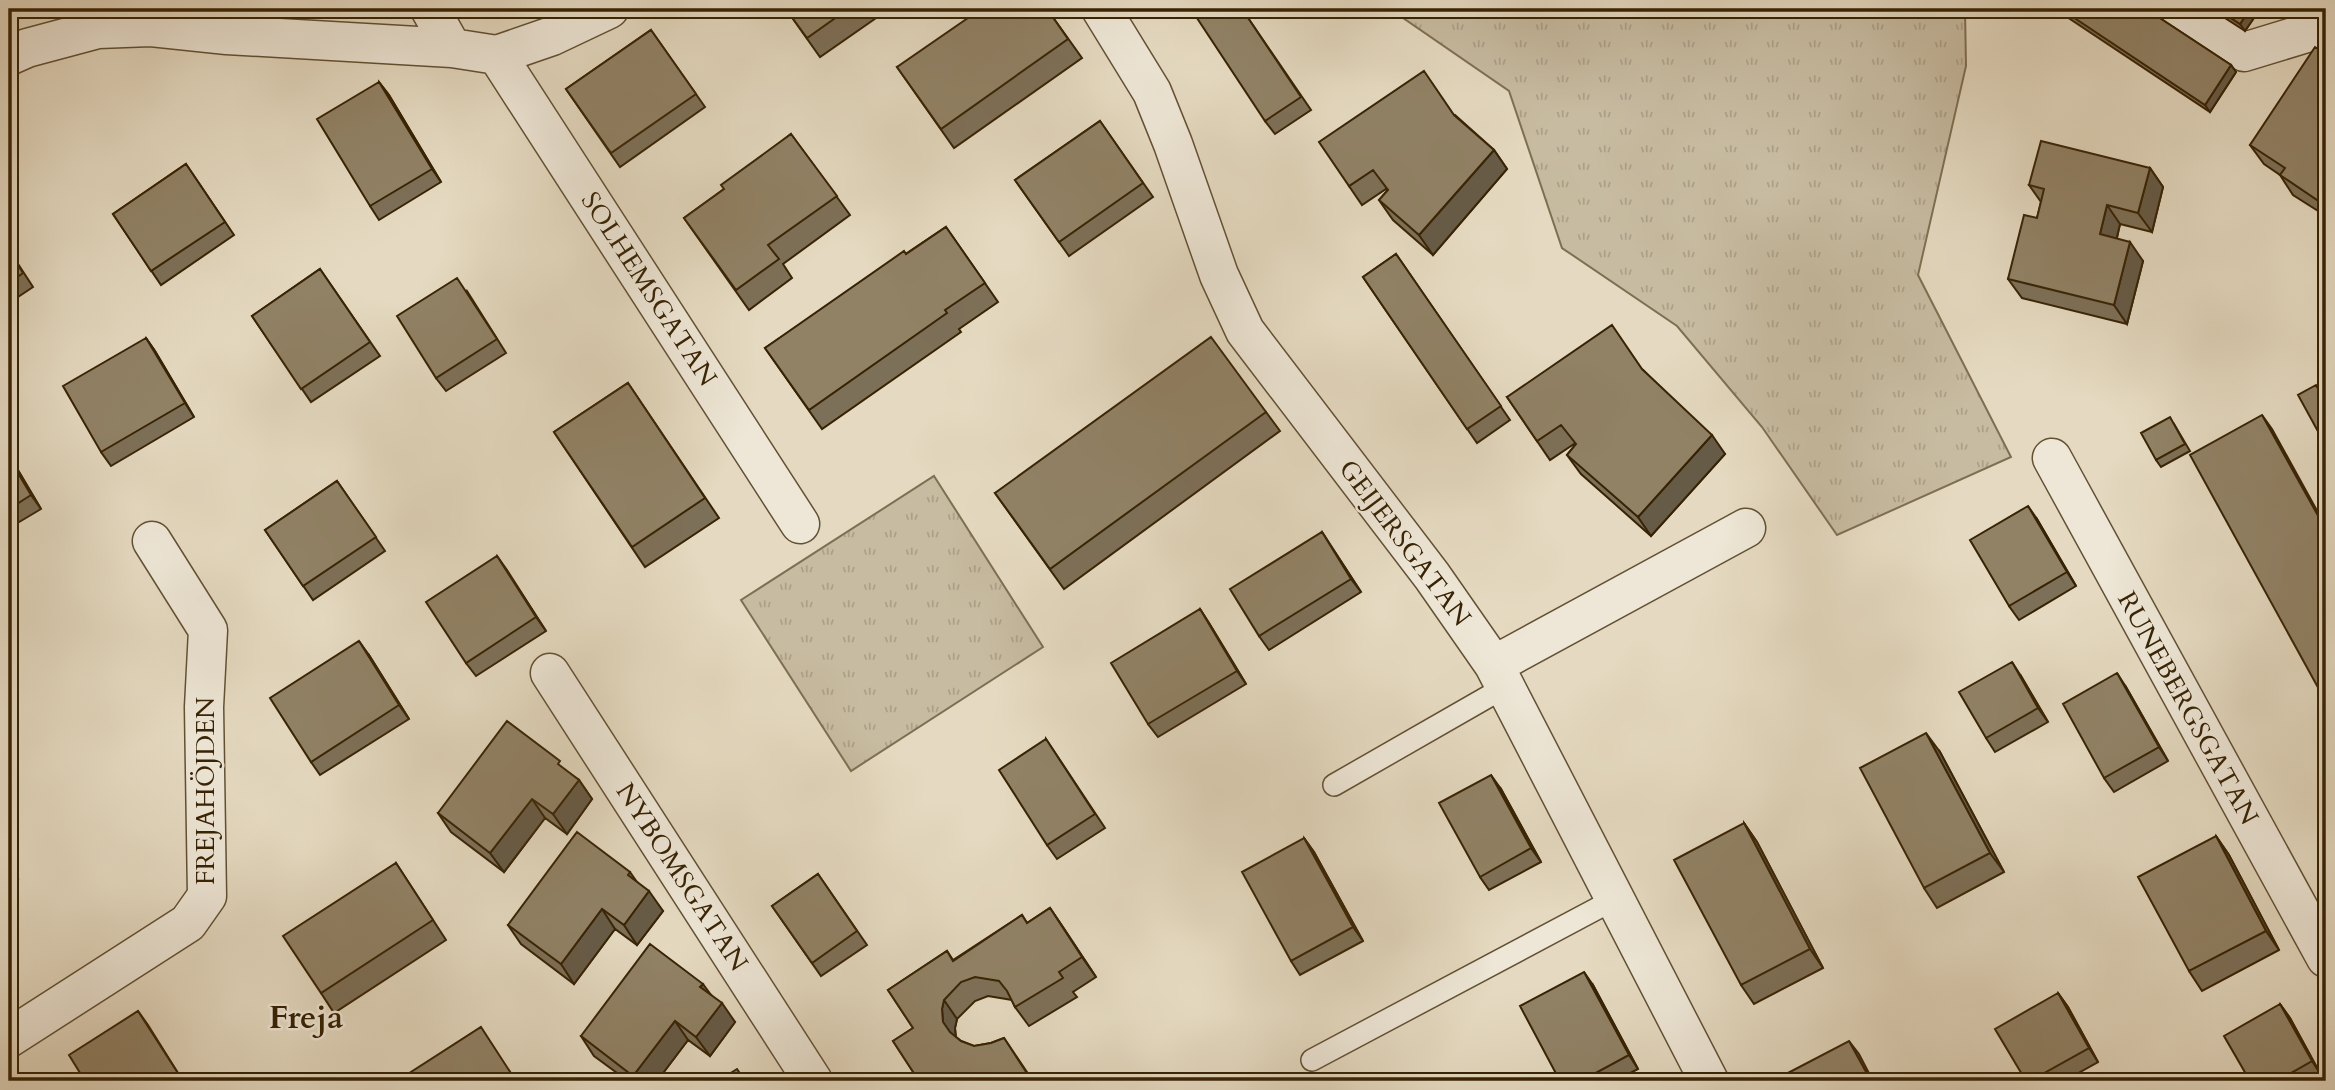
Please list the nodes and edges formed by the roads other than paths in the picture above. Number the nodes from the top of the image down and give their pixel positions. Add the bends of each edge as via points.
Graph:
1 (430, 9) edge
2 (610, 9) edge
3 (1101, 9) edge
4 (2179, 9) edge
5 (2326, 27) edge
6 (452, 48) junction
7 (497, 55) junction
8 (9, 56) edge
9 (2052, 458) dead end
10 (800, 524) dead end
11 (1746, 528) dead end
12 (152, 541) dead end
13 (550, 673) dead end
14 (1499, 676) junction
15 (1334, 785) dead end
16 (1615, 899) junction
17 (2326, 958) edge
18 (9, 1038) edge
19 (1312, 1060) dead end
20 (813, 1081) edge
21 (1709, 1081) edge

1 - 6 street
2 - 7 street
3 - 14 street, GEIJERSGATAN via 1152,92 1219,275 1245,331 1432,576
4 - 5 street via 2244,52
6 - 7 street
6 - 8 street via 151,27 98,29
7 - 10 street, SOLHEMSGATAN
9 - 17 street, RUNEBERGSGATAN
11 - 14 street
12 - 18 street, FREJAHÖJDEN via 208,630 204,707 207,896 188,923
13 - 20 street, NYBOMSGATAN
14 - 15 lane
14 - 16 street, GEIJERSGATAN
16 - 19 lane
16 - 21 street, GEIJERSGATAN

